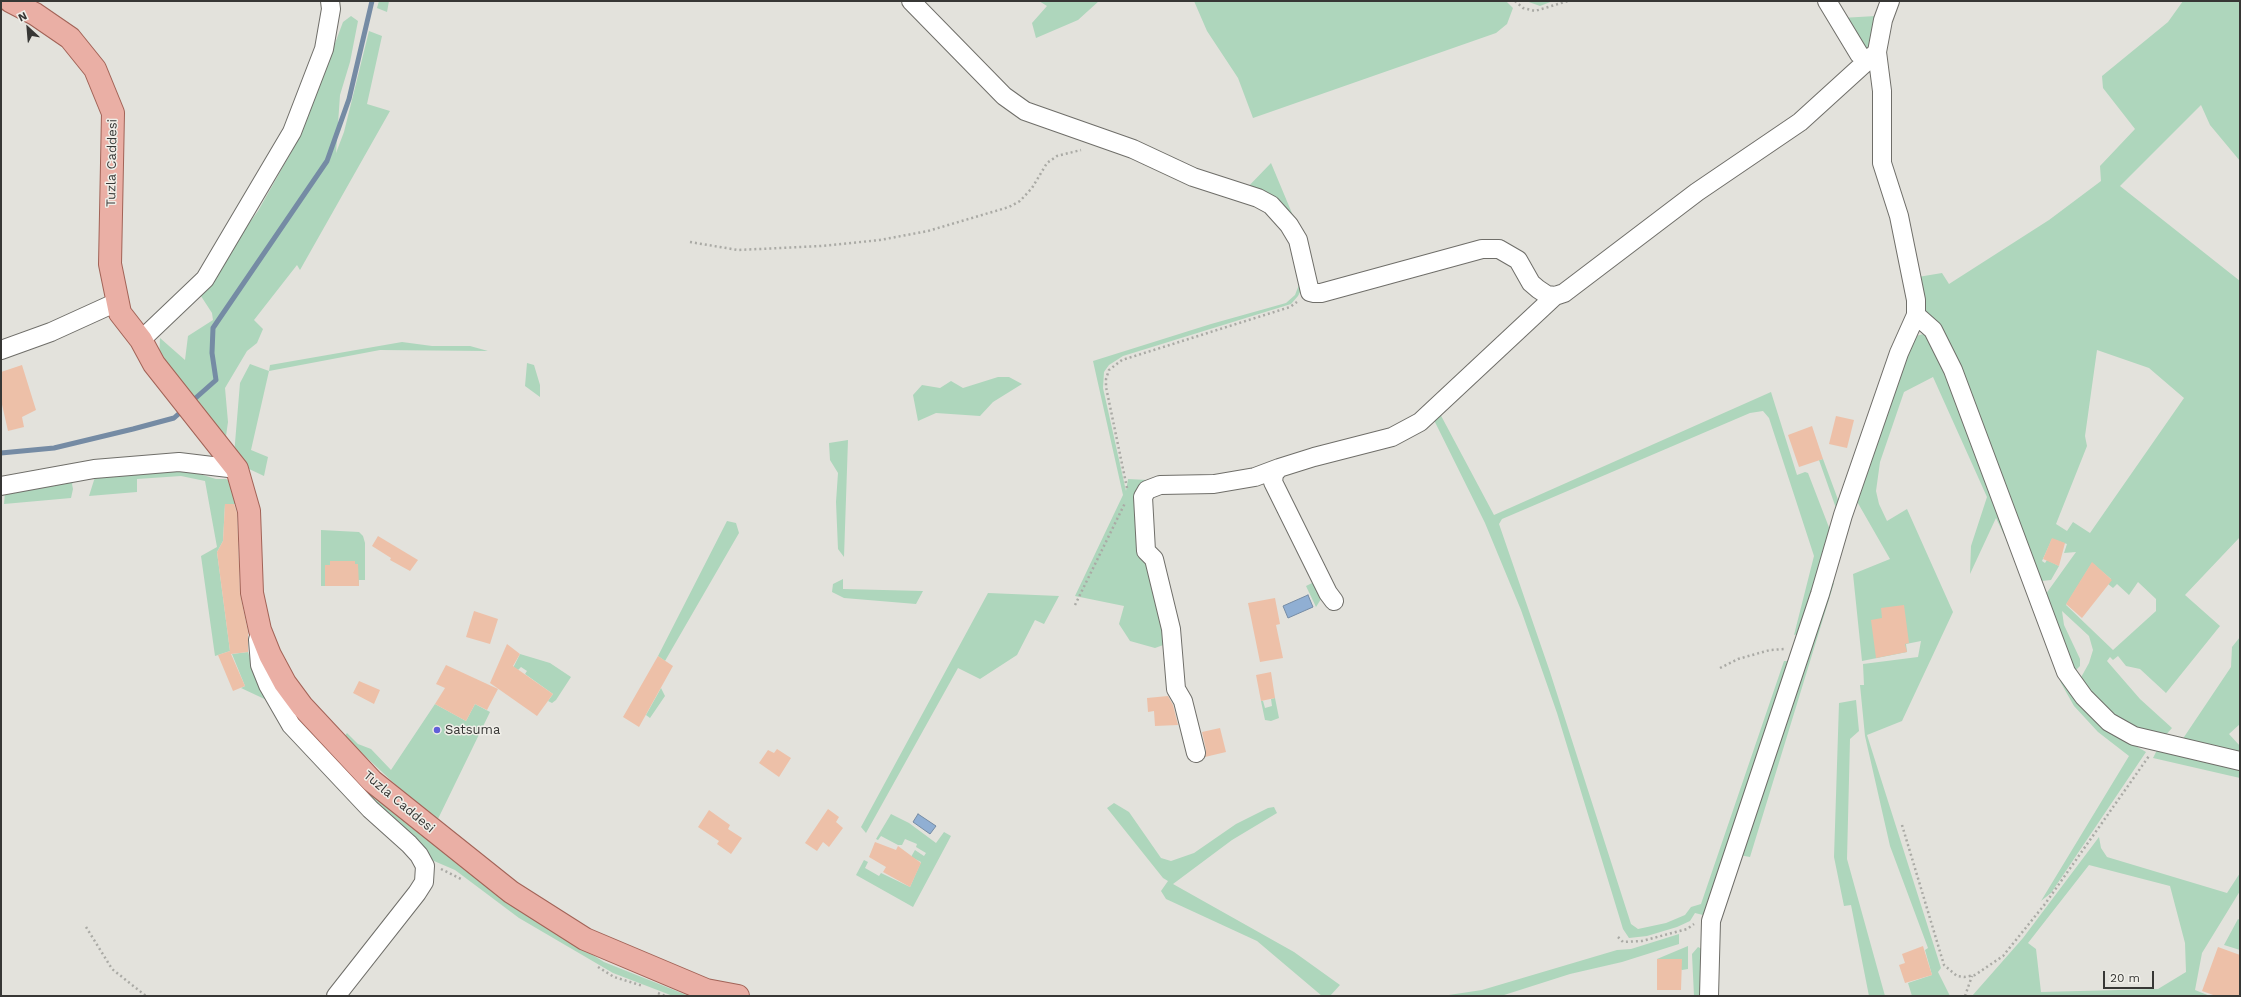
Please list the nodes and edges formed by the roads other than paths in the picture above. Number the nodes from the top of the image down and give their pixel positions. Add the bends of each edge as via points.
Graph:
1 (10, 1) edge
2 (330, 1) edge
3 (911, 1) edge
4 (1827, 1) edge
5 (1890, 1) edge
6 (1872, 56) junction
7 (1555, 296) junction
8 (118, 302) junction
9 (1916, 316) junction
10 (141, 340) junction
11 (1, 350) edge
12 (1279, 468) junction
13 (237, 469) junction
14 (1, 486) edge
15 (1334, 601) dead end
16 (260, 630) junction
17 (1196, 753) dead end
18 (2240, 761) edge
19 (336, 996) edge
20 (738, 996) edge
21 (1709, 996) edge

1 - 8 main road, Tuzla Caddesi via 35,14 70,38 95,69 113,113 110,264
2 - 10 street via 332,9 324,50 292,132 205,279
3 - 7 street via 1004,96 1025,111 1133,149 1193,177 1258,198 1271,205 1289,225 1298,240 1310,292 1321,293 1482,249 1499,249 1518,260 1531,283 1538,289 1547,295
4 - 6 street via 1859,54
5 - 6 street
6 - 7 street via 1800,122 1697,192 1564,293
6 - 9 street via 1882,91 1882,163 1899,216 1916,300
7 - 12 street via 1420,422 1392,437 1350,446
8 - 10 main road, Tuzla Caddesi via 120,313
8 - 11 street via 51,332
9 - 18 street via 1933,330 1953,370 2066,672 2084,697 2108,722 2134,736
9 - 21 street via 1899,353 1848,500 1711,921
10 - 13 main road, Tuzla Caddesi via 154,364
12 - 15 street via 1272,478 1273,482
12 - 17 street via 1255,477 1214,484 1160,486 1147,490 1143,497 1146,551 1154,559 1172,635 1176,689 1183,701
13 - 14 street via 179,462 94,469
13 - 16 main road, Tuzla Caddesi via 249,511 252,593
16 - 19 street via 260,665 268,685 292,725 370,809 409,844 425,866 424,882 417,893
16 - 20 main road, Tuzla Caddesi via 270,655 302,706 372,782 512,892 586,939 706,990

